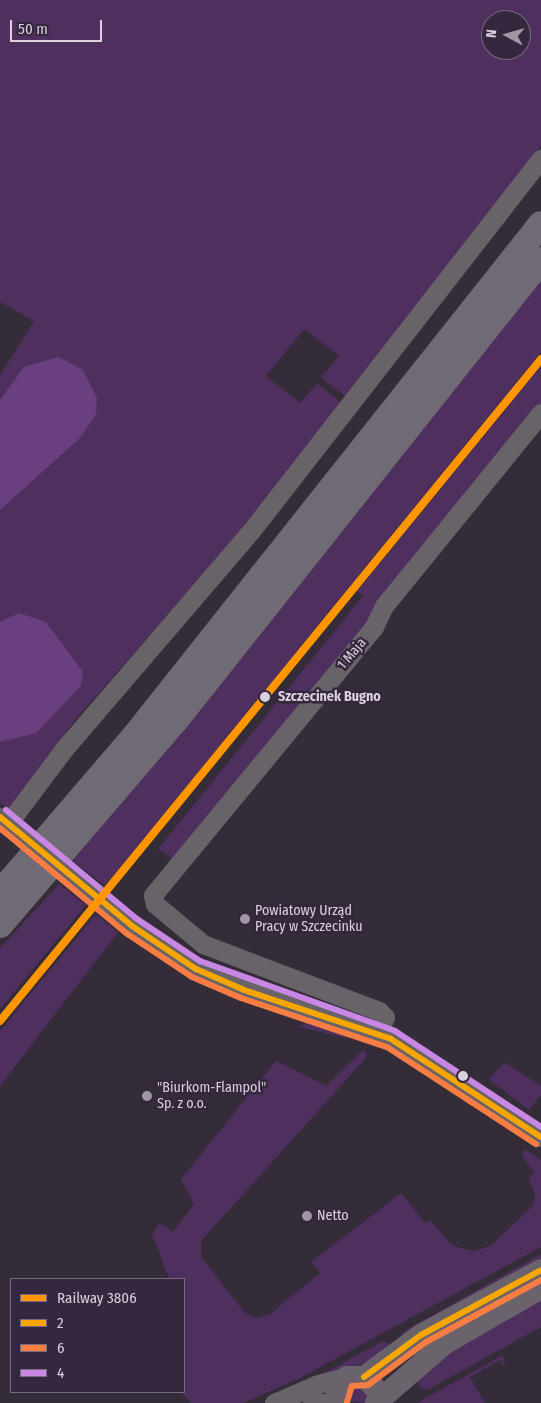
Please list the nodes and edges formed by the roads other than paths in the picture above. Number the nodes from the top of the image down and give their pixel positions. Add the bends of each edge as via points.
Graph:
1 (541, 160) edge
2 (541, 224) edge
3 (541, 260) edge
4 (541, 413) edge
5 (0, 817) edge
6 (0, 823) edge
7 (0, 893) edge
8 (0, 925) edge
9 (378, 1033) junction
10 (541, 1138) edge
11 (541, 1270) edge
12 (541, 1288) edge
13 (356, 1377) junction
14 (274, 1403) edge
15 (312, 1403) edge
16 (337, 1403) edge
17 (375, 1403) edge

1 - 6 street via 251,531 64,749 16,813
2 - 7 highway via 133,738
3 - 8 highway via 176,720
4 - 9 street, 1 Maja via 384,606 374,627 156,890 155,904 203,944 379,1010 385,1017
5 - 9 street, bridge via 158,945 212,977
9 - 10 street
11 - 13 main road via 421,1335
12 - 17 main road via 444,1344
13 - 14 street via 318,1384
13 - 16 main road via 339,1386
13 - 17 main road via 375,1390
15 - 16 street

